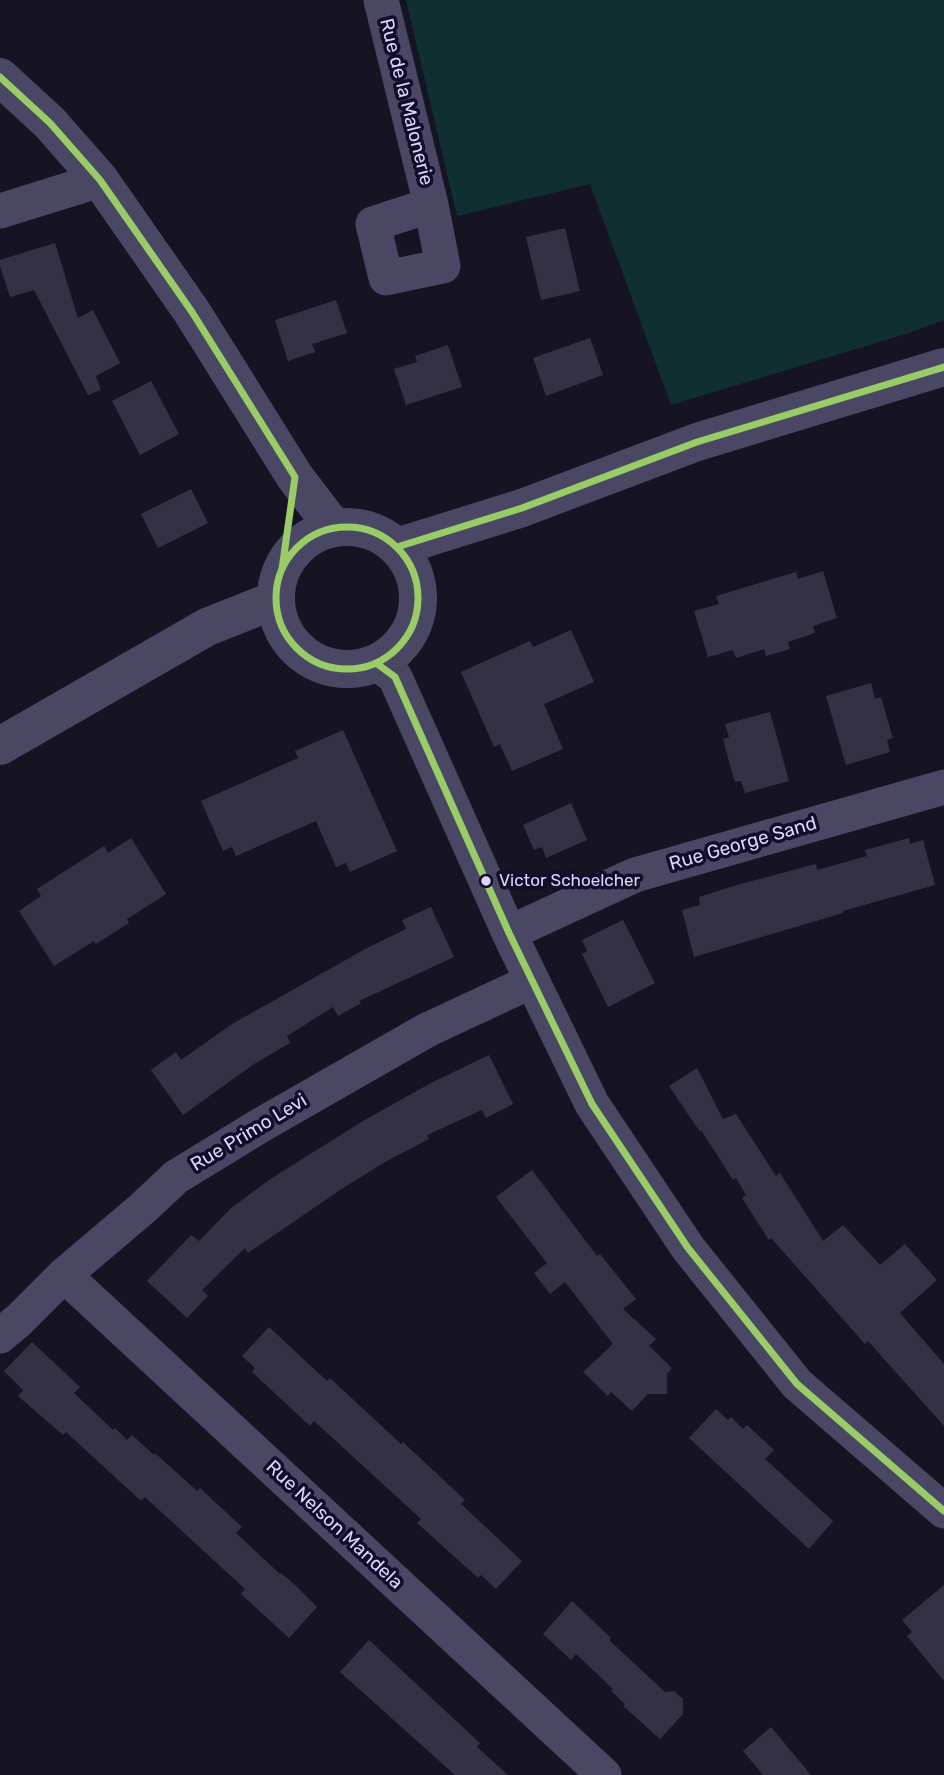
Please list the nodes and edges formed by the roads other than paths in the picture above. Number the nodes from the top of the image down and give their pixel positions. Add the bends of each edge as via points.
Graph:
1 (381, 0) edge
2 (0, 77) edge
3 (100, 180) junction
4 (432, 205) dead end
5 (0, 211) edge
6 (944, 367) edge
7 (295, 477) junction
8 (334, 528) junction
9 (397, 547) junction
10 (279, 585) junction
11 (376, 663) junction
12 (0, 746) edge
13 (944, 787) edge
14 (509, 933) junction
15 (532, 981) junction
16 (64, 1275) junction
17 (0, 1336) edge
18 (944, 1511) edge
19 (604, 1775) edge

1 - 4 street, Rue de la Malonerie
2 - 3 street
3 - 5 street
3 - 7 street via 192,312
6 - 9 street via 697,442 522,508
7 - 8 street
7 - 10 street
8 - 9 street via 357,527 379,534
8 - 10 street via 304,541 291,553
9 - 11 street via 411,566 418,588 417,611 410,632
10 - 11 street via 280,623 309,659 330,668 354,669
10 - 12 street
11 - 14 street via 395,677
13 - 14 street, Rue George Sand via 635,875
14 - 15 street
15 - 16 street, Rue Primo Levi via 427,1030 176,1177
15 - 18 street via 592,1104 688,1248 797,1384
16 - 17 street, Rue Primo Levi
16 - 19 street, Rue Nelson Mandela

